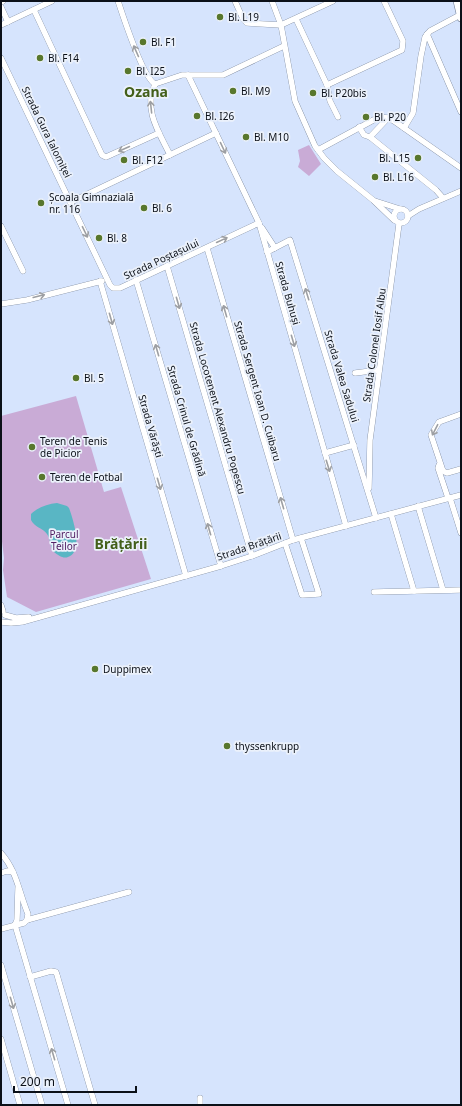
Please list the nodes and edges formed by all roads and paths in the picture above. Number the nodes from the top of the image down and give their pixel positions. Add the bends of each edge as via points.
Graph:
1 (52, 1) edge
2 (118, 1) edge
3 (234, 1) edge
4 (272, 1) edge
5 (333, 1) edge
6 (384, 1) edge
7 (457, 1) edge
8 (1, 7) edge
9 (34, 10) junction
10 (461, 17) edge
11 (296, 19) junction
12 (8, 22) junction
13 (1, 25) edge
14 (281, 25) junction
15 (427, 34) junction
16 (284, 46) junction
17 (1, 58) edge
18 (188, 75) junction
19 (155, 84) junction
20 (326, 85) junction
21 (461, 112) edge
22 (338, 116) dead end
23 (388, 118) junction
24 (359, 127) junction
25 (404, 128) junction
26 (159, 133) junction
27 (216, 133) junction
28 (370, 137) junction
29 (318, 150) junction
30 (170, 155) junction
31 (461, 168) edge
32 (461, 191) edge
33 (443, 198) junction
34 (373, 200) junction
35 (70, 202) junction
36 (404, 212) junction
37 (394, 220) junction
38 (259, 223) junction
39 (399, 224) junction
40 (1, 226) edge
41 (207, 248) junction
42 (274, 248) junction
43 (267, 252) junction
44 (167, 266) junction
45 (23, 271) dead end
46 (108, 279) junction
47 (136, 280) junction
48 (100, 281) junction
49 (1, 304) edge
50 (379, 370) junction
51 (355, 373) dead end
52 (461, 414) edge
53 (354, 445) junction
54 (325, 453) junction
55 (439, 461) junction
56 (461, 469) edge
57 (368, 492) junction
58 (461, 495) edge
59 (449, 498) junction
60 (418, 506) junction
61 (391, 514) junction
62 (376, 518) junction
63 (346, 526) junction
64 (461, 533) edge
65 (301, 538) junction
66 (293, 540) junction
67 (285, 543) junction
68 (252, 556) junction
69 (220, 566) junction
70 (186, 576) junction
71 (443, 590) junction
72 (461, 590) edge
73 (414, 591) junction
74 (374, 592) dead end
75 (3, 610) edge
76 (43, 616) junction
77 (1, 622) edge
78 (1, 853) edge
79 (4, 861) edge
80 (6, 871) edge
81 (18, 884) junction
82 (129, 892) dead end
83 (27, 913) junction
84 (20, 920) junction
85 (1, 929) edge
86 (1, 965) edge
87 (30, 977) junction
88 (1, 1039) edge
89 (200, 1098) dead end
90 (20, 1105) edge
91 (42, 1105) edge
92 (68, 1105) edge
93 (95, 1105) edge
94 (200, 1105) edge

1 - 9 street
19 -> 2 street via 150,80 134,47
3 - 14 street via 247,23
4 - 14 street
5 - 11 street
6 - 20 street via 403,41 402,50
7 - 10 main road
8 - 12 street
9 - 12 street
26 -> 9 street via 104,157
10 - 15 street
11 - 14 street
11 - 20 street
12 - 13 street
14 - 16 street
15 - 21 street
15 - 25 street via 424,39 413,113
16 - 18 street via 223,75
16 - 29 street via 295,101
17 - 35 street, Strada Gura Ialomiței
18 - 19 street
18 - 27 street, Strada Buhuși
26 -> 19 street via 150,105
20 - 22 street via 330,101
23 - 24 street via 380,117
23 - 25 street
23 - 28 street
24 - 28 street
24 - 29 street
25 - 31 street
26 - 30 street
27 - 30 street
27 -> 38 street, Strada Buhuși
28 - 33 street
29 - 34 street via 337,171
30 - 35 street
32 - 33 street
33 - 36 street via 419,209
34 - 36 street
34 - 37 street
35 -> 46 street, Strada Gura Ialomiței
36 - 37 street via 394,213
36 - 39 street via 405,222
37 - 39 street
41 -> 38 street, Strada Poștașului
38 - 42 street
38 - 43 street, Strada Buhuși
39 - 50 street, Strada Colonel Iosif Albu
40 - 45 street
41 - 44 street, Strada Poștașului
66 -> 41 street, Strada Sergent Ioan D. Cuibaru
42 - 43 street
53 -> 42 street, Strada Valea Sadului via 290,240
43 -> 54 street, Strada Buhuși
44 - 47 street, Strada Poștașului
44 -> 68 street, Strada Locotenent Alexandru Popescu
46 - 47 street, Strada Poștașului via 112,286 117,288
46 - 48 street
69 -> 47 street, Strada Crinul de Grădină
49 -> 48 street
48 -> 70 street, Strada Vărăști
50 - 51 street
50 - 57 street, Strada Colonel Iosif Albu via 370,440
52 -> 55 street via 439,422 431,435
53 - 54 street
53 - 57 street, Strada Valea Sadului
54 -> 63 street, Strada Buhuși
55 - 56 street via 445,473
55 - 59 street via 438,468
57 - 62 street, Strada Valea Sadului
58 - 59 street, Strada Brățării
59 - 60 street, Strada Brățării
59 - 64 street
60 - 61 street, Strada Brățării
60 - 71 street
61 - 62 street, Strada Brățării
61 - 73 street
62 - 63 street, Strada Brățării
63 - 65 street, Strada Brățării
65 - 66 street, Strada Brățării
65 - 67 street via 319,594 302,595
66 - 67 street, Strada Brățării
67 - 68 street, Strada Brățării
68 - 69 street, Strada Brățării
69 - 70 street, Strada Brățării
70 - 76 street, Strada Brățării
71 - 72 street
71 - 73 street
73 - 74 street
75 - 76 street, Strada Brățării via 16,618
75 - 77 street via 4,620
76 - 77 street, Strada Brățării via 15,623
78 - 79 street
79 - 80 street via 9,864
80 - 81 street
81 - 83 street
81 - 84 street
82 - 84 street
83 - 84 street via 29,916
83 - 84 street via 22,910
84 - 85 street
84 - 87 street
86 -> 91 street
92 -> 87 street
87 - 93 street via 56,972
88 - 90 street
89 - 94 street

